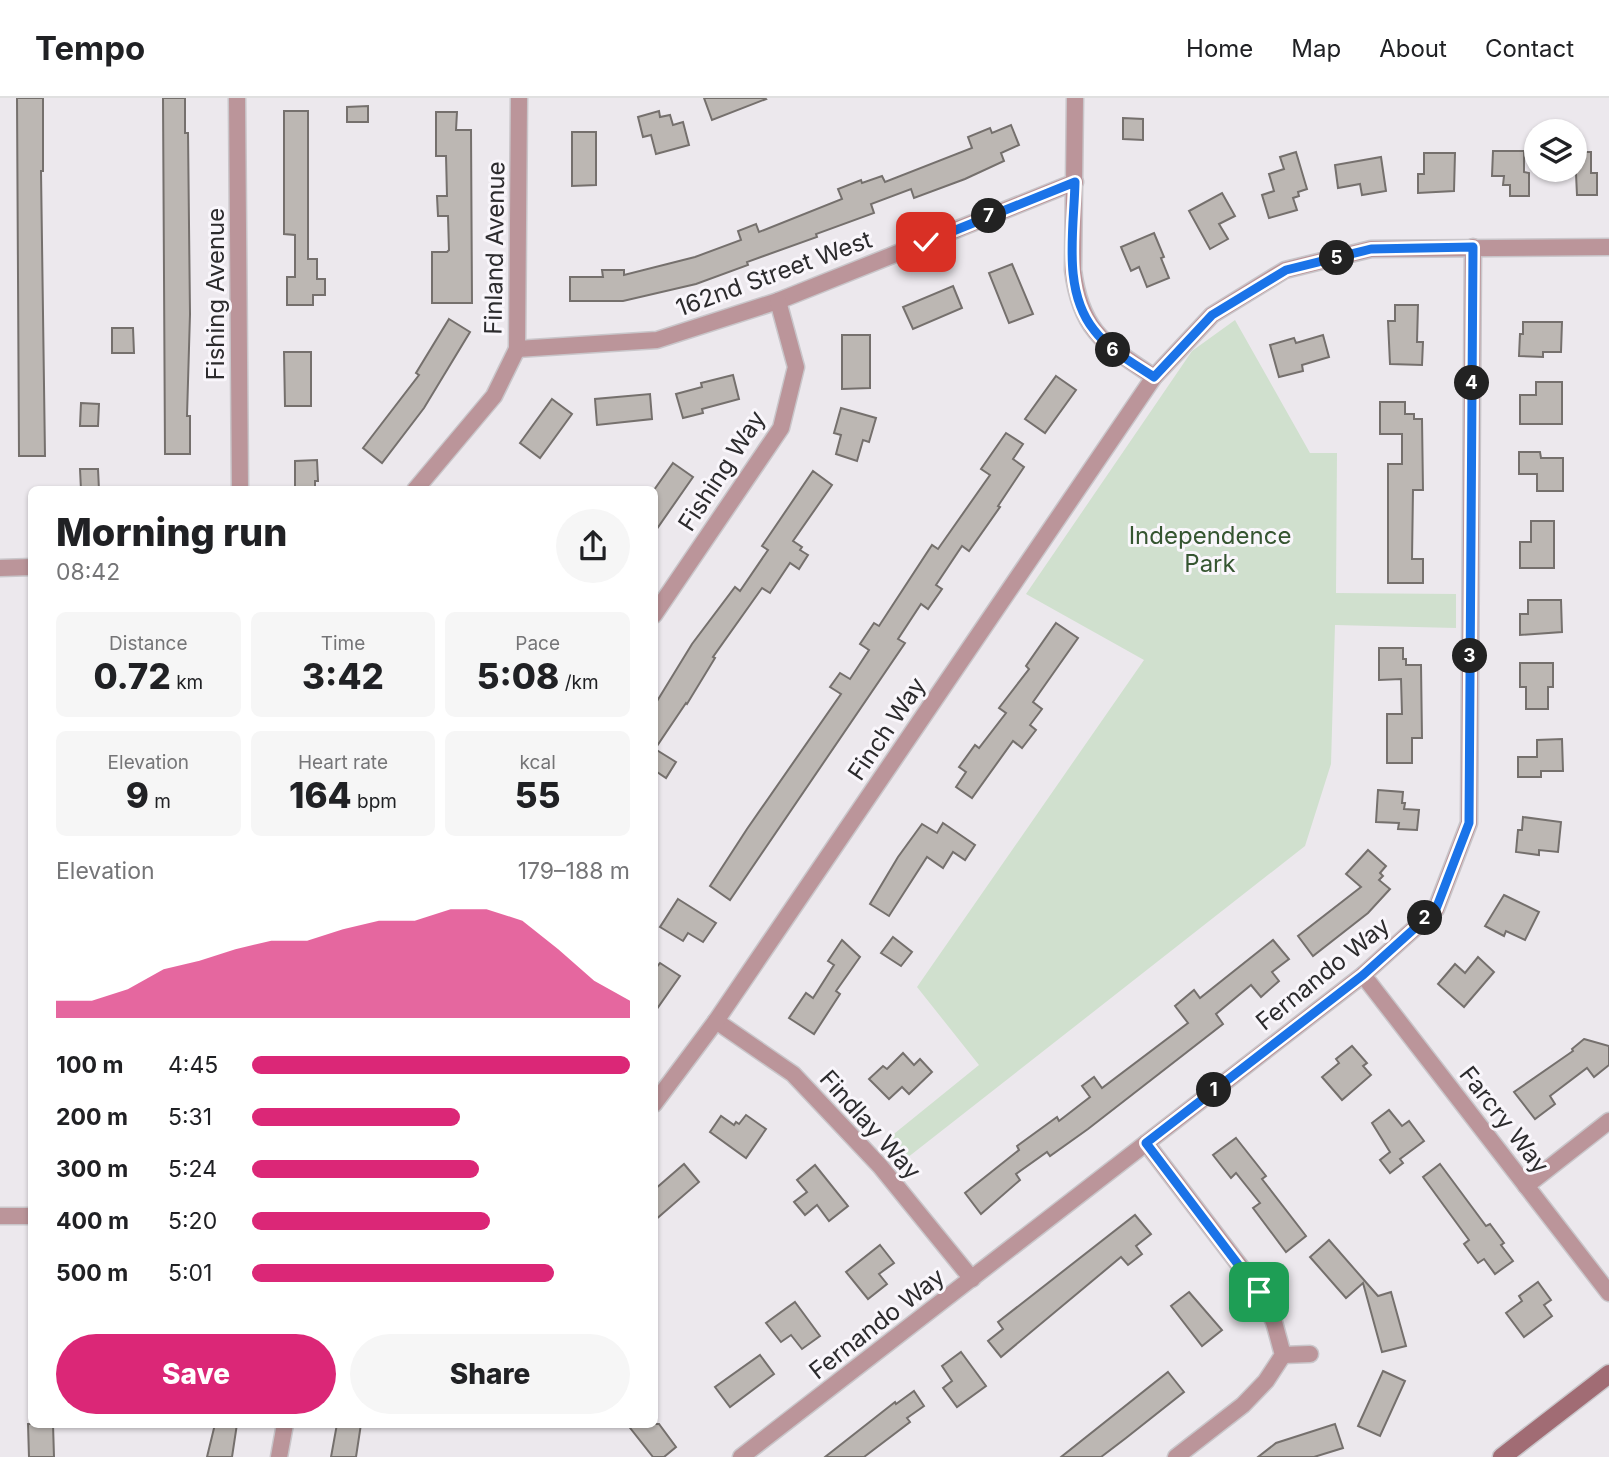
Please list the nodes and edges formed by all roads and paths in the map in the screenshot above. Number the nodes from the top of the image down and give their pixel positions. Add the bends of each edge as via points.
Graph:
1 (237, 98) edge
2 (519, 98) edge
3 (1075, 98) edge
4 (1075, 182) junction
5 (1473, 247) junction
6 (1609, 247) edge
7 (778, 302) junction
8 (517, 348) junction
9 (1154, 377) junction
10 (240, 486) edge
11 (418, 486) edge
12 (28, 567) edge
13 (0, 568) edge
14 (658, 609) edge
15 (1363, 975) junction
16 (716, 1021) junction
17 (658, 1099) edge
18 (1609, 1121) edge
19 (1146, 1143) junction
20 (1526, 1186) junction
21 (0, 1216) edge
22 (28, 1216) edge
23 (972, 1279) junction
24 (1609, 1293) edge
25 (1283, 1354) junction
26 (1310, 1354) dead end
27 (1609, 1374) edge
28 (284, 1428) edge
29 (279, 1457) edge
30 (741, 1457) edge
31 (1176, 1457) edge
32 (1502, 1457) edge

1 - 10 street, Fishing Avenue
2 - 8 street, Finland Avenue
3 - 4 street
4 - 7 street, 162nd Street West
4 - 9 street via 1073,270 1083,314 1112,348
5 - 6 street
5 - 9 street via 1371,249 1286,270 1212,315
5 - 15 street, Fernando Way via 1469,823 1436,909
7 - 8 street, 162nd Street West via 657,340
7 - 14 street, Fishing Way via 796,367 781,428
8 - 11 street, Finland Avenue via 494,396
9 - 16 street, Finch Way
12 - 13 street
15 - 19 street, Fernando Way
15 - 20 street, Farcry Way
16 - 17 street, Finch Way
16 - 23 street, Findlay Way via 793,1074 880,1166
18 - 20 street
19 - 23 street, Fernando Way
19 - 25 street via 1259,1292 1274,1321
20 - 24 street, Farcry Way
21 - 22 street
23 - 30 street, Fernando Way
25 - 26 street
25 - 31 street via 1243,1405
27 - 32 street
28 - 29 street

